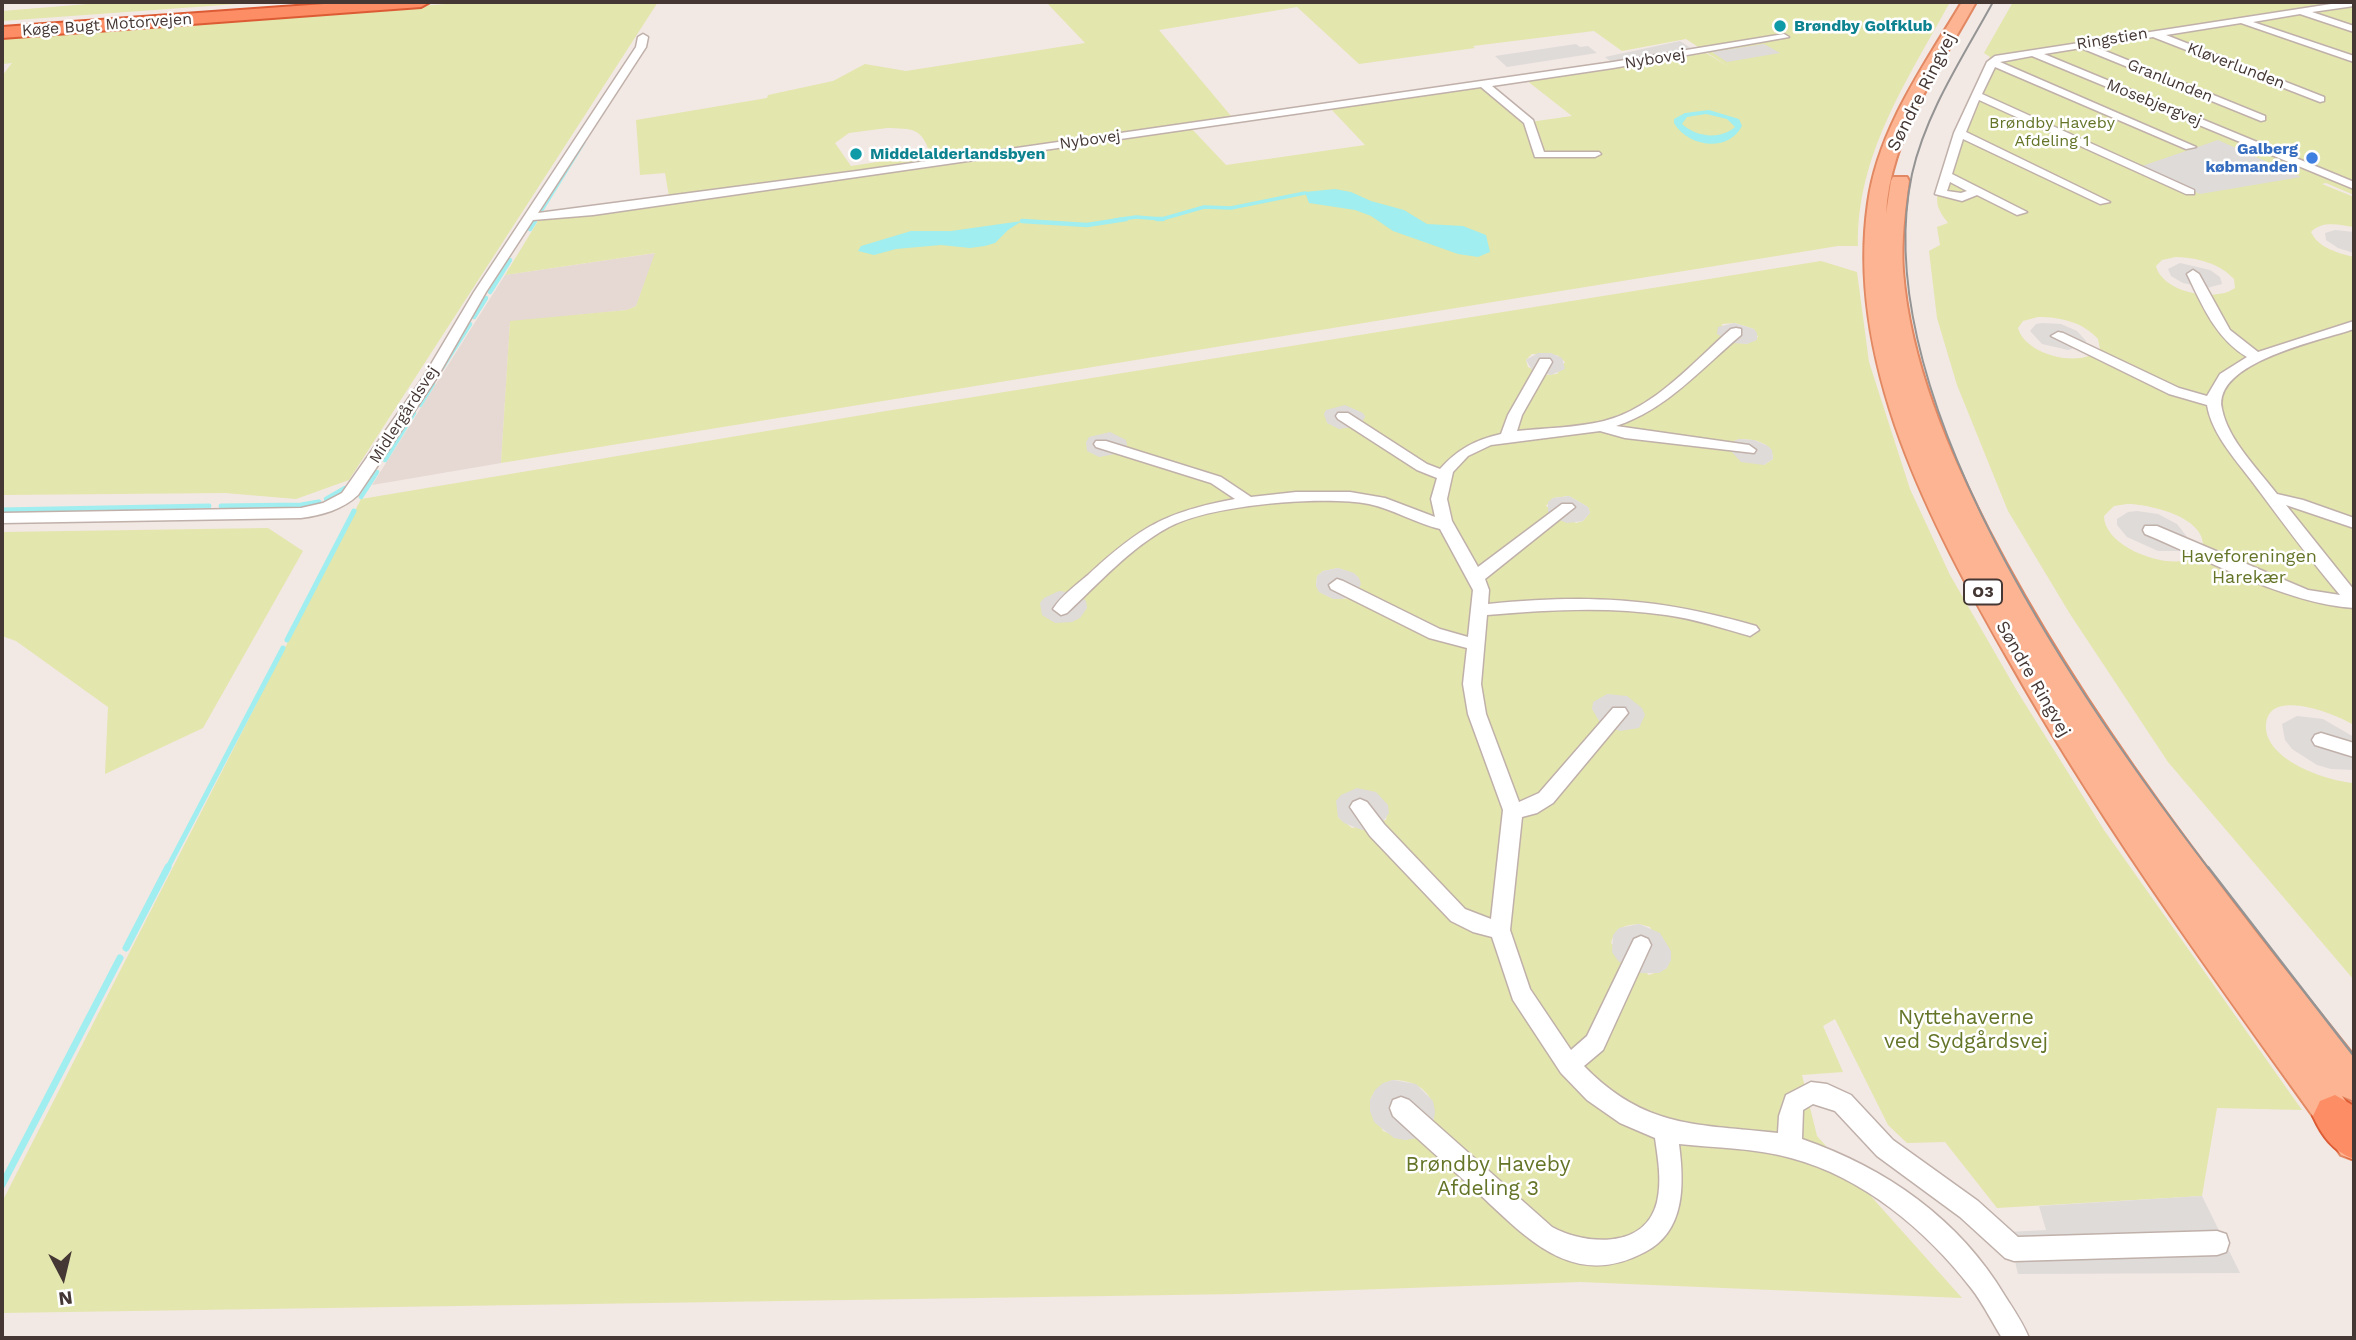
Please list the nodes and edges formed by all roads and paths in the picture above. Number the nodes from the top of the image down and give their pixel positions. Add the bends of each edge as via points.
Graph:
1 (307, 2) edge
2 (421, 2) edge
3 (1969, 2) edge
4 (1984, 2) edge
5 (2354, 3) edge
6 (2300, 12) junction
7 (2239, 20) junction
8 (2, 25) edge
9 (2354, 29) edge
10 (2, 33) edge
11 (2151, 33) junction
12 (643, 37) dead end
13 (1784, 37) dead end
14 (2079, 44) junction
15 (2031, 52) junction
16 (2354, 59) edge
17 (1992, 62) junction
18 (1484, 84) junction
19 (1976, 95) junction
20 (2320, 99) dead end
21 (2261, 118) dead end
22 (1959, 133) junction
23 (2190, 147) dead end
24 (1595, 154) dead end
25 (1945, 175) junction
26 (2354, 186) edge
27 (1977, 191) junction
28 (2190, 192) dead end
29 (2104, 202) dead end
30 (2021, 212) dead end
31 (529, 217) junction
32 (2193, 274) dead end
33 (2351, 329) edge
34 (1736, 331) dead end
35 (2058, 336) dead end
36 (2259, 358) junction
37 (1545, 362) dead end
38 (2213, 402) junction
39 (1343, 416) dead end
40 (1603, 427) junction
41 (1508, 435) junction
42 (1101, 444) dead end
43 (1749, 450) dead end
44 (1444, 476) junction
45 (2270, 497) junction
46 (1249, 503) junction
47 (1567, 507) dead end
48 (2, 518) edge
49 (2354, 523) edge
50 (1446, 525) junction
51 (2151, 530) dead end
52 (1476, 576) junction
53 (1337, 585) dead end
54 (2354, 601) edge
55 (1061, 609) dead end
56 (1481, 610) junction
57 (1750, 630) dead end
58 (1477, 645) junction
59 (1619, 713) dead end
60 (2321, 740) dead end
61 (2354, 750) edge
62 (1360, 807) dead end
63 (1513, 810) junction
64 (1500, 930) junction
65 (1641, 945) dead end
66 (1569, 1066) junction
67 (1401, 1108) dead end
68 (2349, 1120) edge
69 (1666, 1131) junction
70 (1790, 1146) junction
71 (2217, 1243) dead end
72 (2015, 1337) edge

1 - 8 highway, Køge Bugt Motorvejen
2 - 10 highway, Køge Bugt Motorvejen
3 - 68 main road, Søndre Ringvej / O3 via 1901,124 1881,176 1876,204 1874,247 1880,314 1903,408 1970,568 2069,742 2196,927
4 - 68 main road, Søndre Ringvej / O3 via 1917,127 1895,209 1894,272 1914,376 1940,453 1998,578 2042,655
5 - 6 street, Ringstien
6 - 7 street, Ringstien
6 - 9 street
7 - 11 street, Ringstien
7 - 16 street
11 - 14 street, Ringstien
11 - 20 street, Kløverlunden
12 - 31 street, Midlergårdsvej
13 - 18 street, Nybovej
14 - 15 street, Ringstien
14 - 21 street, Granlunden
15 - 17 street, Ringstien
15 - 26 street, Mosebjergvej
17 - 19 street
17 - 23 street
18 - 24 street via 1529,122 1539,156
18 - 31 street, Nybovej
19 - 22 street
19 - 28 street
22 - 25 street
22 - 29 street
25 - 27 street
25 - 27 street via 1941,194 1962,197
27 - 30 street
31 - 48 street, Midlergårdsvej via 431,376 344,500 301,513
32 - 36 street via 2225,334
33 - 36 street
34 - 40 street via 1643,410
35 - 38 street via 2174,391
36 - 38 street via 2232,370
37 - 41 street
38 - 45 street via 2229,440
39 - 44 street
40 - 41 street
40 - 43 street
41 - 44 street via 1466,451 1453,460
42 - 46 street via 1216,480
44 - 50 street via 1439,498
45 - 49 street
45 - 54 street
46 - 50 street via 1340,495 1369,499
46 - 55 street via 1194,511 1166,522
47 - 52 street
50 - 52 street
51 - 54 street via 2303,594
52 - 56 street
53 - 58 street via 1435,634
56 - 57 street via 1637,606 1692,614
56 - 58 street
58 - 63 street via 1472,684 1477,714
59 - 63 street via 1546,798 1530,808
60 - 61 street
62 - 64 street via 1458,915
63 - 64 street
64 - 66 street via 1521,993
65 - 66 street via 1595,1043
66 - 69 street via 1594,1093 1628,1115
67 - 69 street via 1543,1236 1586,1252 1627,1249 1658,1227 1671,1191
69 - 70 street
70 - 71 street via 1794,1103 1811,1093 1827,1095 1843,1102 1885,1148 1969,1209 2014,1249
70 - 72 street via 1875,1183 1917,1213 1982,1281

